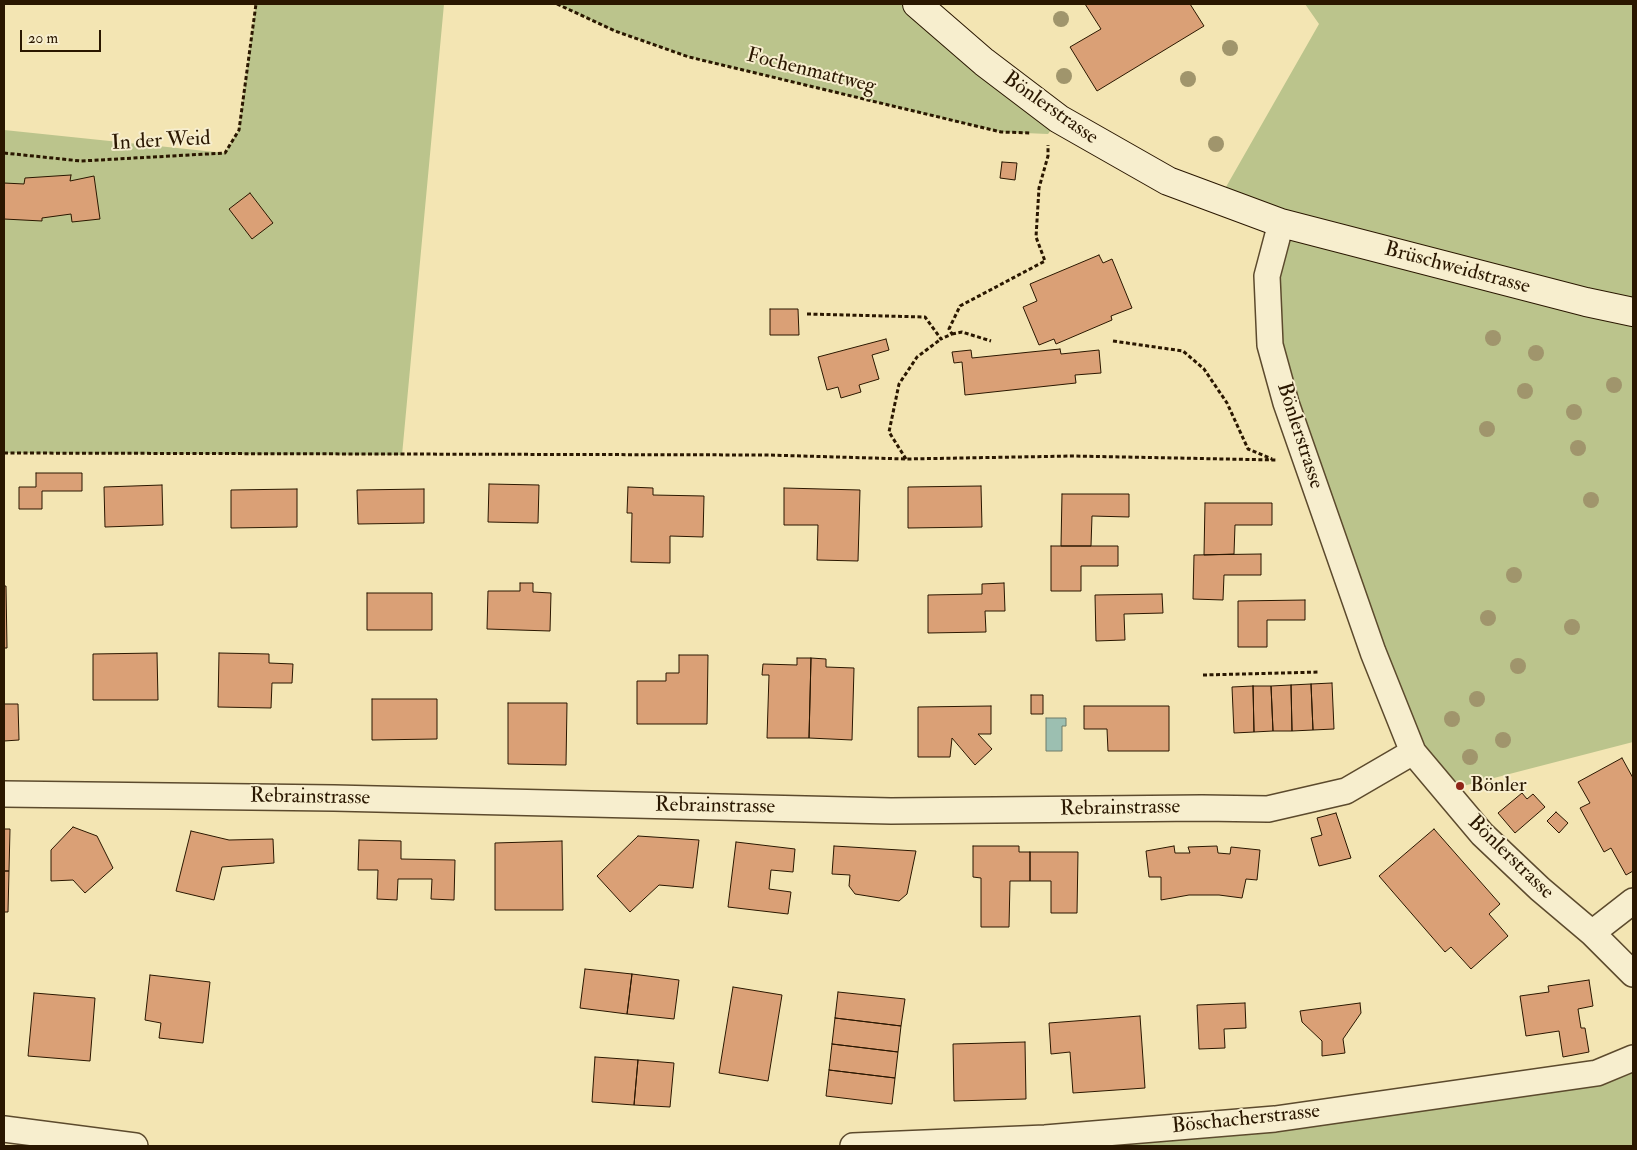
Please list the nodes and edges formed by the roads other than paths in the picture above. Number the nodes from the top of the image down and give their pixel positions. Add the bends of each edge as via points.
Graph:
1 (917, 4) edge
2 (1282, 223) junction
3 (1633, 312) edge
4 (1413, 752) junction
5 (4, 794) edge
6 (1633, 901) edge
7 (1592, 932) junction
8 (1633, 974) edge
9 (1633, 1058) edge
10 (4, 1129) edge
11 (134, 1146) edge
12 (853, 1146) edge

1 - 2 street, Bönlerstrasse via 1054,126 1168,181
2 - 3 street, Brüschweidstrasse
2 - 4 street, Bönlerstrasse via 1267,276 1270,345 1286,403 1373,652
4 - 5 street, Rebrainstrasse via 1346,790 1268,809 890,811 344,798
4 - 7 street, Bönlerstrasse via 1482,834 1540,890
6 - 7 street
7 - 8 street, Bönlerstrasse
9 - 12 street, Böschacherstrasse via 1597,1073 1276,1119 1045,1138
10 - 11 street

